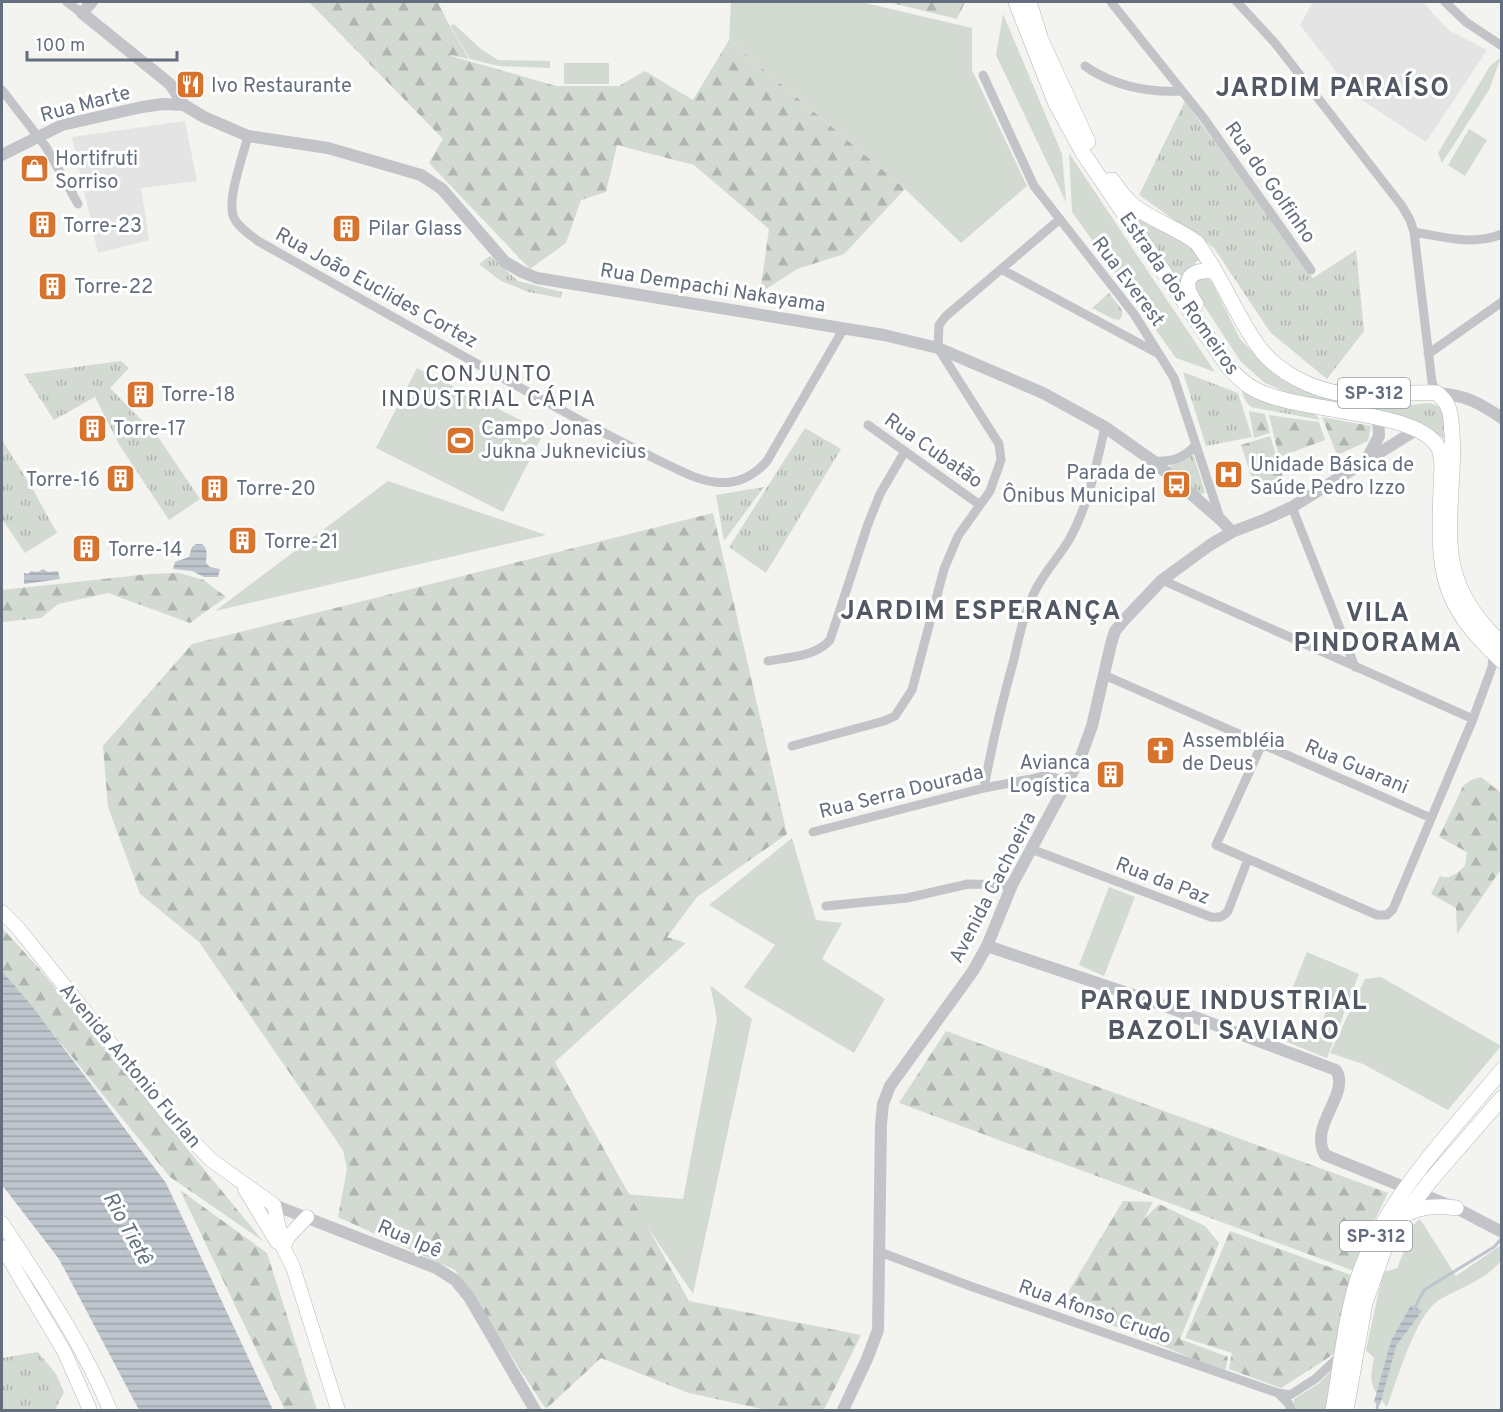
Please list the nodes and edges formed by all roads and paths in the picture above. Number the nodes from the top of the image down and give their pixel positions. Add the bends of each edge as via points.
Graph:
1 (67, 2) edge
2 (92, 2) edge
3 (1016, 2) edge
4 (1029, 2) edge
5 (1111, 2) edge
6 (1237, 2) edge
7 (1445, 2) edge
8 (81, 13) junction
9 (1502, 45) edge
10 (1085, 66) dead end
11 (983, 75) dead end
12 (2, 90) edge
13 (1180, 90) junction
14 (184, 105) junction
15 (37, 136) junction
16 (248, 136) junction
17 (2, 155) edge
18 (78, 204) dead end
19 (1060, 219) junction
20 (1414, 232) junction
21 (1502, 234) edge
22 (1001, 269) junction
23 (1311, 270) dead end
24 (1214, 271) junction
25 (1502, 302) edge
26 (844, 328) junction
27 (938, 348) junction
28 (1428, 354) junction
29 (1161, 355) junction
30 (1437, 393) junction
31 (1284, 400) junction
32 (1378, 417) junction
33 (1502, 418) edge
34 (868, 425) dead end
35 (1105, 427) junction
36 (1416, 430) junction
37 (1195, 446) junction
38 (905, 450) junction
39 (1365, 460) junction
40 (1153, 461) junction
41 (981, 505) junction
42 (1292, 507) junction
43 (1221, 520) junction
44 (1232, 532) junction
45 (1162, 580) junction
46 (1499, 652) edge
47 (768, 662) dead end
48 (1355, 667) junction
49 (1104, 675) junction
50 (1473, 719) junction
51 (1262, 744) junction
52 (792, 746) dead end
53 (1068, 782) junction
54 (984, 788) junction
55 (1431, 818) junction
56 (813, 832) dead end
57 (1031, 849) junction
58 (1248, 859) junction
59 (1012, 885) junction
60 (826, 906) dead end
61 (2, 912) edge
62 (987, 946) junction
63 (1502, 1070) edge
64 (1502, 1098) edge
65 (1433, 1153) junction
66 (1431, 1181) junction
67 (241, 1183) junction
68 (1413, 1191) junction
69 (1440, 1201) junction
70 (274, 1205) junction
71 (1456, 1208) junction
72 (1404, 1215) junction
73 (307, 1217) junction
74 (2, 1223) edge
75 (1500, 1231) edge
76 (2, 1247) edge
77 (283, 1247) junction
78 (880, 1252) junction
79 (292, 1267) junction
80 (1343, 1352) junction
81 (1278, 1393) junction
82 (90, 1410) edge
83 (110, 1410) edge
84 (338, 1410) edge
85 (535, 1410) edge
86 (843, 1410) edge
87 (1291, 1410) edge
88 (1333, 1410) edge
89 (1346, 1410) edge

1 - 8 street
2 - 8 street
3 - 31 main road, Estrada dos Romeiros / SP-312 via 1056,104 1119,208 1229,368 1252,389
4 - 24 main road, Estrada dos Romeiros / SP-312 via 1041,40 1087,141 1117,187 1137,208 1197,243
5 - 13 street, Rua do Golfinho
6 - 20 street via 1275,42 1402,206
7 - 9 street via 1466,22
8 - 14 street via 170,84
10 - 13 street via 1135,88
11 - 19 street, Rua Everest via 1034,186
12 - 15 street
13 - 23 street, Rua do Golfinho
14 - 15 street, Rua Marte via 120,111 62,125
14 - 16 street, Rua Dempachi Nakayama
15 - 17 street, Rua Marte
15 - 18 street
16 - 26 street, Rua Dempachi Nakayama via 328,148 421,175 442,189 506,262 537,278
16 - 26 street, Rua João Euclides Cortez via 231,210 244,230 430,338 698,479 733,482 758,471
19 - 22 street
19 - 29 street, Rua Everest
20 - 21 street via 1477,240
20 - 28 street
22 - 27 street via 946,316 939,325
22 - 29 street
24 - 30 main road, Estrada dos Romeiros / SP-312 via 1259,348 1303,382 1346,394
24 - 31 main road via 1197,272 1189,278 1189,294 1235,361
25 - 28 street
26 - 27 street, Rua Dempachi Nakayama
27 - 35 street, Rua Dempachi Nakayama via 1043,393
27 - 41 street via 1002,452 990,491
28 - 30 street
29 - 37 street, Rua Everest via 1174,378
30 - 33 street via 1471,399
30 - 46 main road, SP-312 via 1449,408 1451,421 1450,541 1457,580
31 - 32 main road, Estrada dos Romeiros / SP-312
32 - 36 main road, Estrada dos Romeiros / SP-312
32 - 39 street, Avenida Cachoeira via 1379,436
34 - 38 street, Rua Cubatão
35 - 40 street, Rua Dempachi Nakayama
35 - 54 street via 1078,521 1033,594 1024,619 992,740
36 - 39 street, Avenida Cachoeira
36 - 46 main road, Estrada dos Romeiros / SP-312 via 1440,450 1440,553 1447,589 1471,631
37 - 40 street via 1177,460
37 - 43 street, Rua Everest
38 - 41 street, Rua Cubatão
38 - 47 street via 868,524 830,640 815,652
39 - 42 street, Avenida Cachoeira
40 - 43 street, Rua Dempachi Nakayama
41 - 52 street via 958,536 944,569 912,690 904,705 884,721
42 - 44 street, Avenida Cachoeira
42 - 48 street
43 - 44 street, Rua Dempachi Nakayama
44 - 45 street, Avenida Cachoeira
45 - 48 street
45 - 49 street, Avenida Cachoeira via 1115,631
46 - 50 street
48 - 50 street
49 - 51 street, Rua Guarani
49 - 53 street, Avenida Cachoeira via 1092,726
50 - 55 street
51 - 55 street, Rua Guarani
51 - 58 street via 1216,845
53 - 54 street, Rua Serra Dourada via 1043,776
53 - 57 street, Avenida Cachoeira
54 - 56 street, Rua Serra Dourada
55 - 58 street via 1387,915 1377,915
57 - 58 street, Rua da Paz via 1218,918 1228,911
57 - 59 street, Avenida Cachoeira
59 - 60 street via 968,884 907,898
59 - 62 street, Avenida Cachoeira
61 - 67 main road, Avenida Antonio Furlan via 173,1121 211,1160
62 - 68 street via 1336,1070 1339,1085 1320,1139 1325,1155
62 - 78 street, Avenida Cachoeira via 890,1086 883,1104
63 - 65 main road, SP-312
64 - 66 main road, SP-312
65 - 66 main road
65 - 68 main road, SP-312
66 - 68 main road, SP-312
66 - 69 main road
67 - 70 main road, Avenida Antonio Furlan
67 - 79 main road
68 - 69 street
68 - 72 main road, SP-312
68 - 80 main road, SP-312 via 1385,1220 1362,1269
69 - 71 street
70 - 73 street, Rua Ipê
70 - 77 main road
71 - 72 main road via 1423,1207
71 - 75 street
72 - 89 main road, SP-312 via 1385,1247 1365,1303
73 - 77 main road
73 - 85 street, Rua Ipê via 436,1268 455,1280 469,1297
74 - 83 main road via 64,1322
76 - 82 main road via 64,1351
77 - 79 main road
78 - 81 street, Rua Afonso Crudo
78 - 86 street, Avenida Cachoeira via 878,1330
79 - 84 main road
80 - 81 street via 1315,1379 1290,1395
80 - 88 main road, SP-312
81 - 87 street

